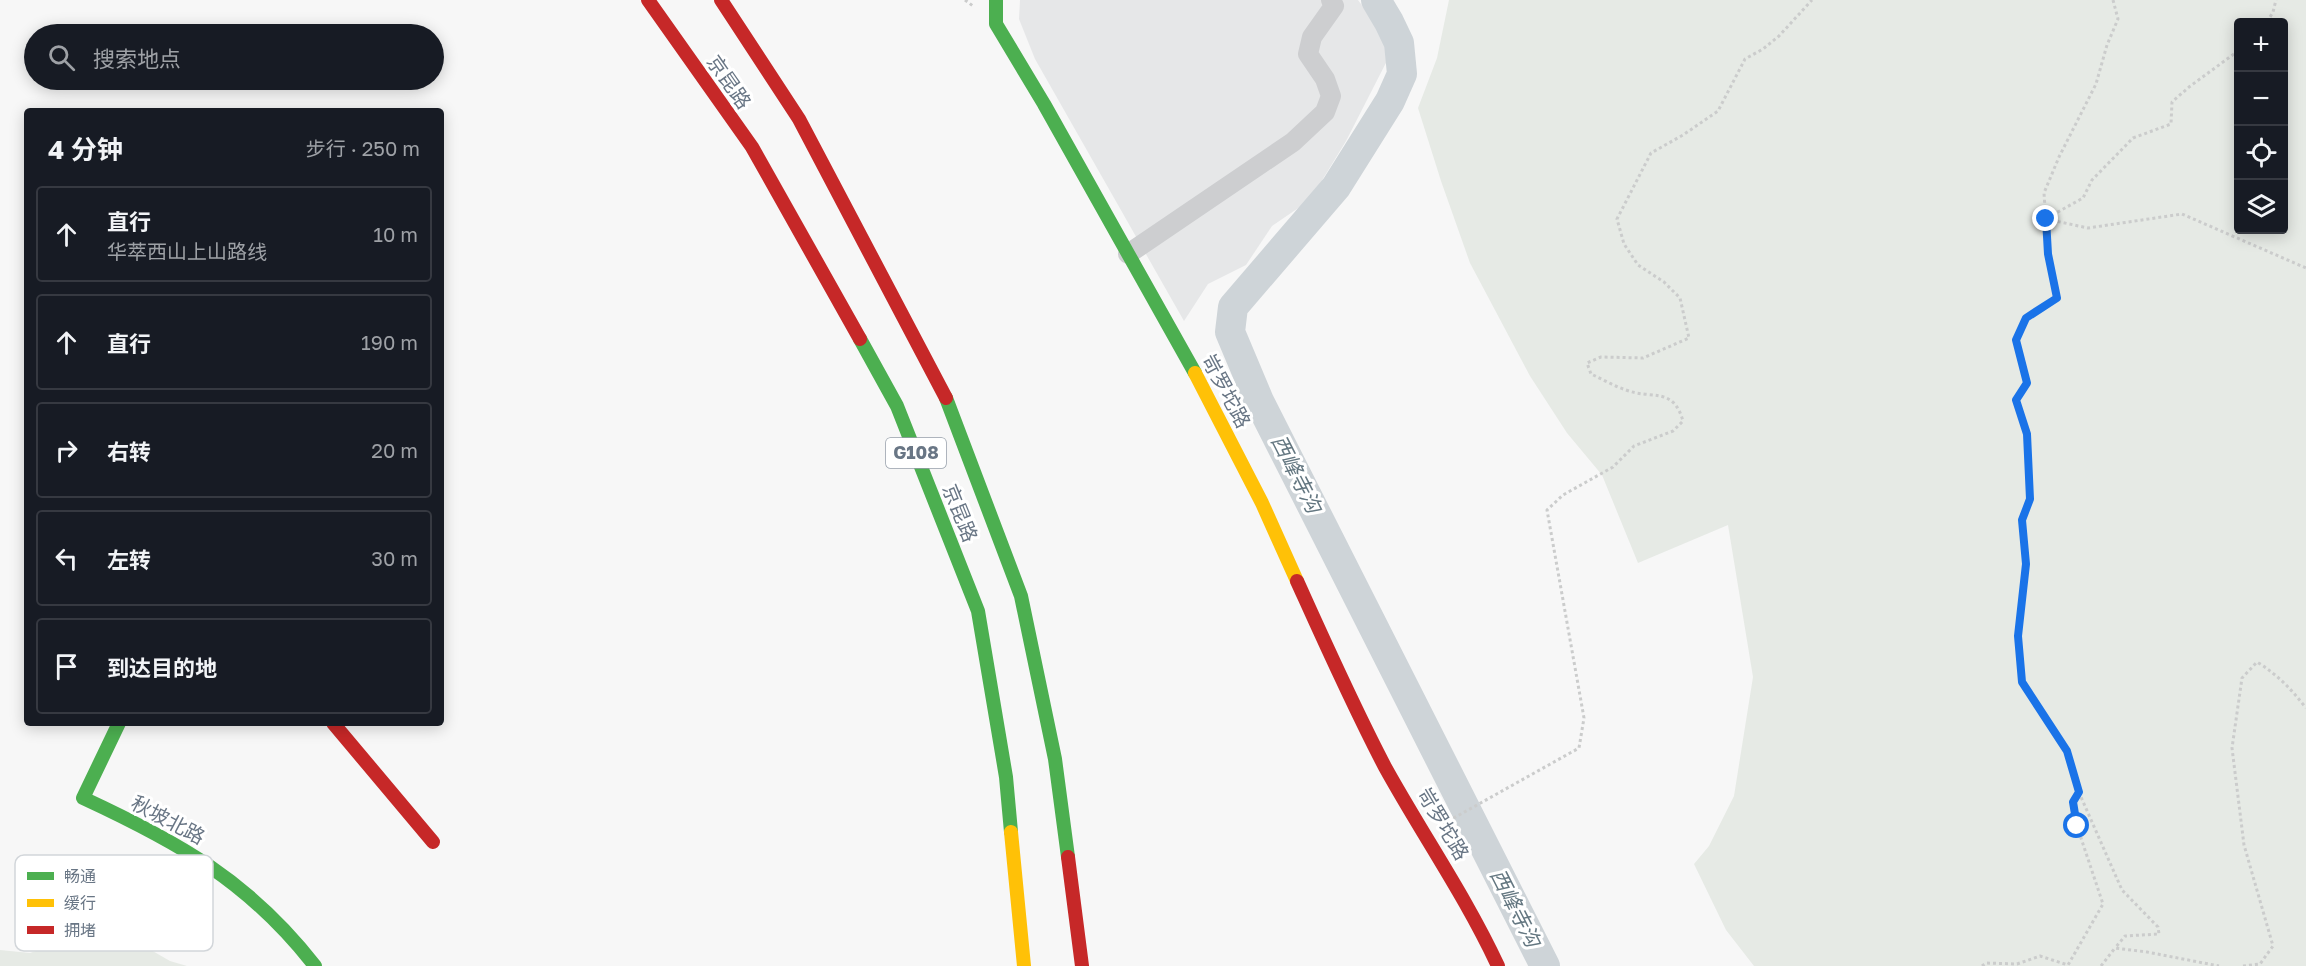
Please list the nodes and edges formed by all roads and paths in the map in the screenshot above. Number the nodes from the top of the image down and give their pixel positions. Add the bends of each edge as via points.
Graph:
1 (648, 0) edge
2 (721, 0) edge
3 (996, 0) edge
4 (1331, 0) edge
5 (1812, 0) edge
6 (2113, 0) edge
7 (2276, 0) edge
8 (2270, 18) edge
9 (2234, 54) edge
10 (2046, 219) junction
11 (1128, 254) junction
12 (2306, 268) edge
13 (2306, 708) edge
14 (118, 726) edge
15 (336, 726) edge
16 (2079, 792) junction
17 (1441, 825) dead end
18 (433, 842) dead end
19 (195, 855) edge
20 (213, 867) edge
21 (2115, 948) junction
22 (315, 966) edge
23 (1024, 966) edge
24 (1082, 966) edge
25 (1498, 966) edge
26 (1982, 966) edge
27 (2102, 966) edge
28 (2219, 966) edge
29 (2243, 966) edge

1 - 23 main road, 京昆路 / G108 via 752,147 897,406 978,611 1006,777
2 - 24 main road, 京昆路 / G108 via 799,119 942,386 1017,585 1055,759
3 - 11 main road, 岢罗坨路 via 996,24
4 - 11 street via 1334,6 1312,37 1308,54 1331,96 1325,112 1293,142
5 - 17 path via 1779,36 1745,59 1718,111 1651,153 1617,219 1624,244 1638,265 1680,298 1689,338 1643,358 1601,357 1587,363 1591,374 1627,391 1668,397 1680,409 1683,421 1673,431 1634,446 1613,467 1563,495 1547,510 1584,718 1579,748
6 - 10 path via 2118,19 2096,84 2044,193
7 - 8 path
9 - 10 path via 2172,102 2172,124 2133,138 2092,180 2083,198
10 - 12 path via 2088,228 2182,214
10 - 16 path via 2057,298 2026,318 2016,340 2027,383 2016,400 2027,434 2030,499 2022,520 2026,564 2018,636 2022,682 2067,751
11 - 25 main road, 岢罗坨路 via 1262,503 1386,768
13 - 29 path via 2289,686 2257,662 2242,678 2233,759 2244,845 2273,946 2260,964
14 - 19 main road, 秋坡北路 via 83,798 168,838
15 - 18 main road
16 - 21 path via 2122,890 2158,927 2159,933 2126,936
16 - 26 path via 2073,802 2077,826 2103,904 2067,965 2040,956 2017,964
20 - 22 main road, 秋坡北路 via 286,931
21 - 27 path
21 - 28 path

